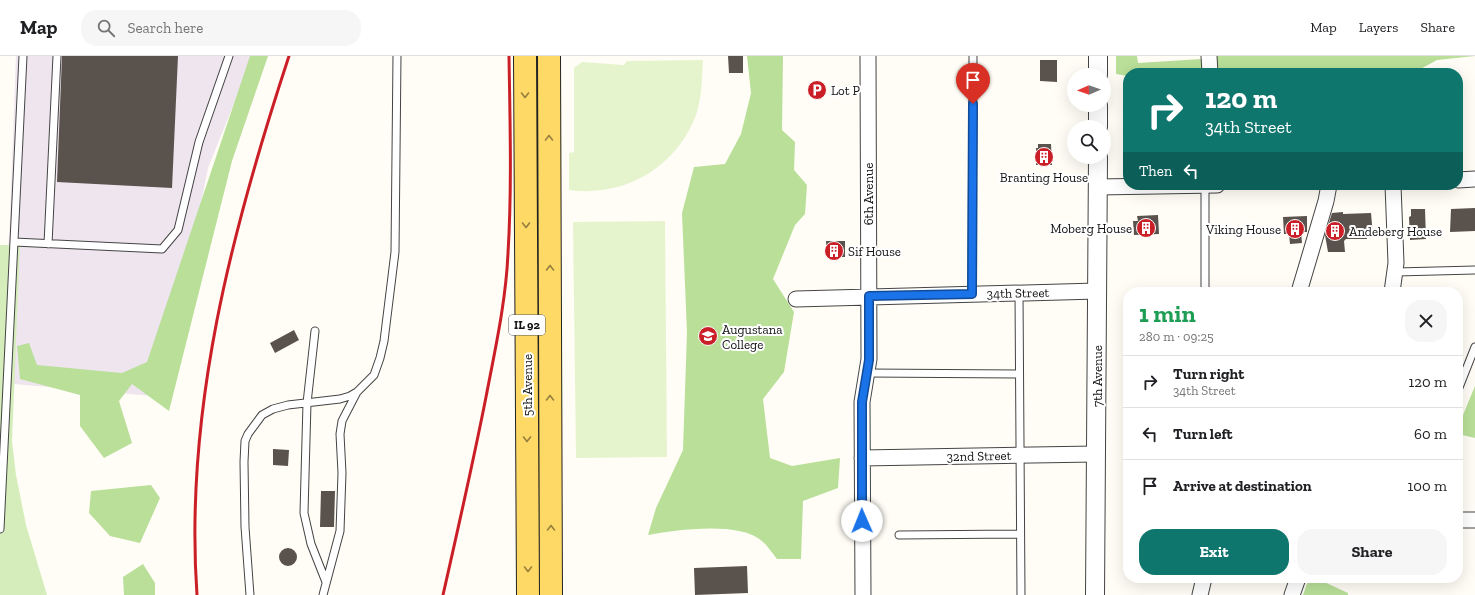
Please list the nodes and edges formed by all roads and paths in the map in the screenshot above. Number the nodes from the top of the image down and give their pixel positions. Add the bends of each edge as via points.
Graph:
1 (23, 56) edge
2 (57, 56) edge
3 (229, 56) edge
4 (397, 56) edge
5 (525, 56) edge
6 (549, 56) edge
7 (868, 56) edge
8 (973, 56) edge
9 (1098, 56) edge
10 (1209, 56) edge
11 (1098, 68) edge
12 (1210, 68) edge
13 (1098, 164) edge
14 (1475, 179) edge
15 (1463, 180) edge
16 (1098, 187) junction
17 (1123, 187) edge
18 (1205, 190) edge
19 (1328, 190) edge
20 (1393, 190) edge
21 (14, 242) junction
22 (48, 244) junction
23 (1475, 270) edge
24 (1396, 272) junction
25 (1205, 287) edge
26 (1300, 287) edge
27 (1393, 287) edge
28 (1097, 291) junction
29 (1019, 293) junction
30 (972, 294) junction
31 (869, 296) junction
32 (796, 299) dead end
33 (315, 331) dead end
34 (1475, 348) edge
35 (867, 373) junction
36 (1019, 374) junction
37 (1463, 378) edge
38 (357, 392) junction
39 (307, 403) junction
40 (1096, 454) junction
41 (1020, 456) junction
42 (862, 458) junction
43 (1463, 520) edge
44 (1475, 520) edge
45 (0, 529) edge
46 (1020, 534) junction
47 (899, 535) dead end
48 (326, 582) junction
49 (1203, 583) edge
50 (1296, 583) edge
51 (250, 595) edge
52 (322, 595) edge
53 (528, 595) edge
54 (551, 595) edge
55 (863, 595) edge
56 (1021, 595) edge
57 (1095, 595) edge
58 (1200, 595) edge
59 (1292, 595) edge

1 - 21 lane
2 - 22 lane
3 - 22 lane via 199,142 178,230 162,249
4 - 38 lane via 395,252 384,341 374,375
5 -> 53 main road, 5th Avenue / IL 92
54 -> 6 main road, 5th Avenue / IL 92
7 - 31 street, 6th Avenue
8 - 30 lane
9 - 11 street
10 - 12 street
13 - 16 street, 7th Avenue
14 - 15 street
16 - 17 street
16 - 28 street, 7th Avenue
18 - 25 lane
19 - 26 street
20 - 24 street
21 - 22 lane
21 - 45 lane
23 - 24 lane
24 - 27 street
28 - 29 street, 34th Street
28 - 40 street, 7th Avenue
29 - 30 street, 34th Street
29 - 36 lane
30 - 31 street, 34th Street
31 - 32 street, 34th Street
31 - 35 street, 6th Avenue
33 - 39 lane
34 - 37 lane
35 - 36 lane
35 - 42 street, 6th Avenue via 862,402
36 - 41 lane
38 - 39 lane via 340,399
38 - 48 lane via 342,421 340,531
39 - 48 lane via 304,513 311,544
39 - 51 lane via 288,405 262,415 245,442 245,526
40 - 41 street, 32nd Street
40 - 57 street, 7th Avenue
41 - 42 street, 32nd Street
41 - 46 lane
42 - 55 street, 6th Avenue
43 - 44 street
46 - 47 lane
46 - 56 lane
48 - 52 lane
49 - 58 street
50 - 59 street

